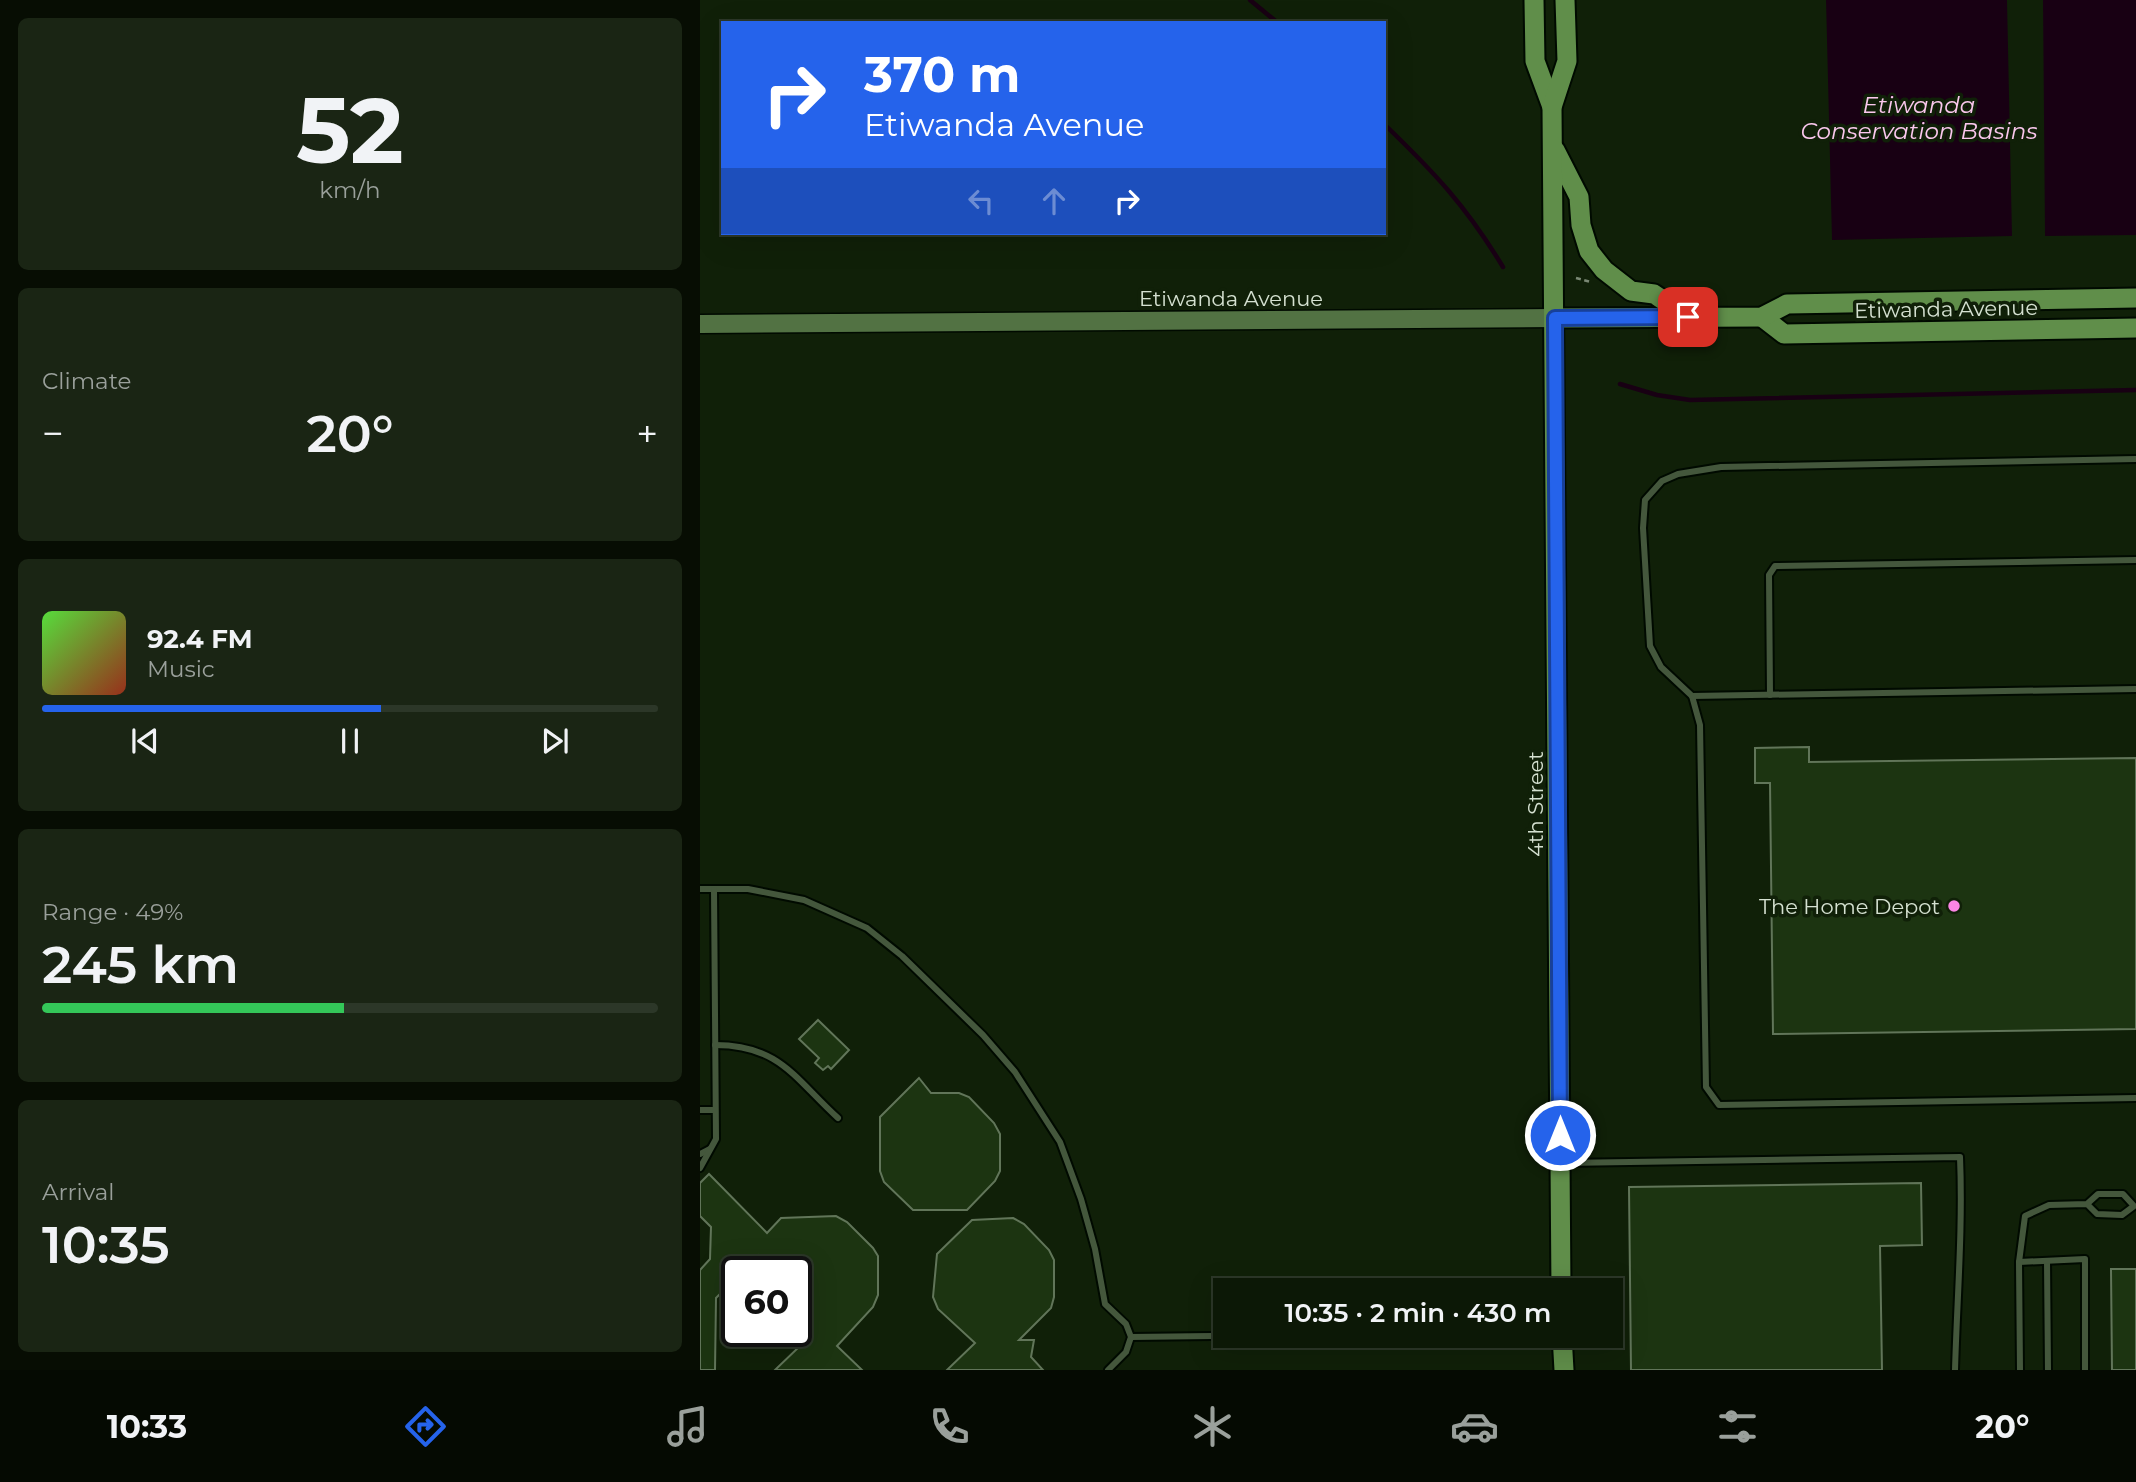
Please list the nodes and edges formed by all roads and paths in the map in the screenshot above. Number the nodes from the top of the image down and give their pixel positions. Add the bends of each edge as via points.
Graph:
1 (1534, 0) edge
2 (1565, 0) edge
3 (1552, 107) junction
4 (1552, 145) junction
5 (1576, 278) dead end
6 (1596, 278) dead end
7 (2136, 298) edge
8 (1688, 317) junction
9 (1762, 317) junction
10 (1555, 318) junction
11 (700, 324) edge
12 (2136, 328) edge
13 (2136, 459) edge
14 (2136, 560) edge
15 (2136, 689) edge
16 (1770, 695) junction
17 (1692, 696) junction
18 (700, 890) edge
19 (714, 890) junction
20 (715, 1045) junction
21 (2136, 1098) edge
22 (700, 1110) edge
23 (715, 1110) junction
24 (838, 1118) dead end
25 (710, 1149) junction
26 (700, 1154) edge
27 (1560, 1163) junction
28 (700, 1168) edge
29 (2087, 1204) junction
30 (2135, 1206) edge
31 (2047, 1261) junction
32 (2019, 1262) junction
33 (1561, 1278) edge
34 (1213, 1336) edge
35 (1131, 1337) junction
36 (1563, 1348) edge
37 (1108, 1370) edge
38 (1564, 1370) edge
39 (1955, 1370) edge
40 (2020, 1370) edge
41 (2048, 1370) edge
42 (2085, 1370) edge

1 - 3 main road via 1535,61
2 - 3 main road via 1567,61
3 - 4 main road, 4th Street
4 - 8 main road via 1579,197 1589,251 1604,270 1631,291 1654,294
4 - 10 main road, 4th Street
5 - 6 path via 1590,282
7 - 9 main road, Etiwanda Avenue via 1787,304
8 - 9 main road, Etiwanda Avenue
8 - 10 main road, Etiwanda Avenue
9 - 12 main road, Etiwanda Avenue via 1784,334
10 - 11 main road, Etiwanda Avenue
10 - 27 main road, 4th Street
13 - 17 lane via 1731,466 1662,481 1645,500 1650,646 1661,667
14 - 16 lane via 1775,566 1769,575
15 - 16 lane
16 - 17 lane
17 - 21 lane via 1700,725 1706,1087 1718,1105
18 - 19 lane
19 - 20 lane
19 - 35 lane via 748,889 804,900 867,928 984,1035 1015,1072 1060,1142 1088,1224 1105,1304 1126,1324
20 - 23 lane
20 - 24 lane via 740,1045 772,1057
22 - 23 lane
23 - 25 lane via 716,1139
25 - 26 lane
25 - 28 lane
27 - 33 main road, 4th Street
27 - 39 lane via 1960,1157
29 - 30 lane via 2097,1214 2122,1215
29 - 30 lane via 2098,1194 2123,1194
29 - 32 lane via 2049,1205 2025,1216
31 - 32 lane
31 - 41 lane
31 - 42 lane via 2085,1259
32 - 40 lane
34 - 35 lane
35 - 37 lane via 1126,1352
36 - 38 main road

